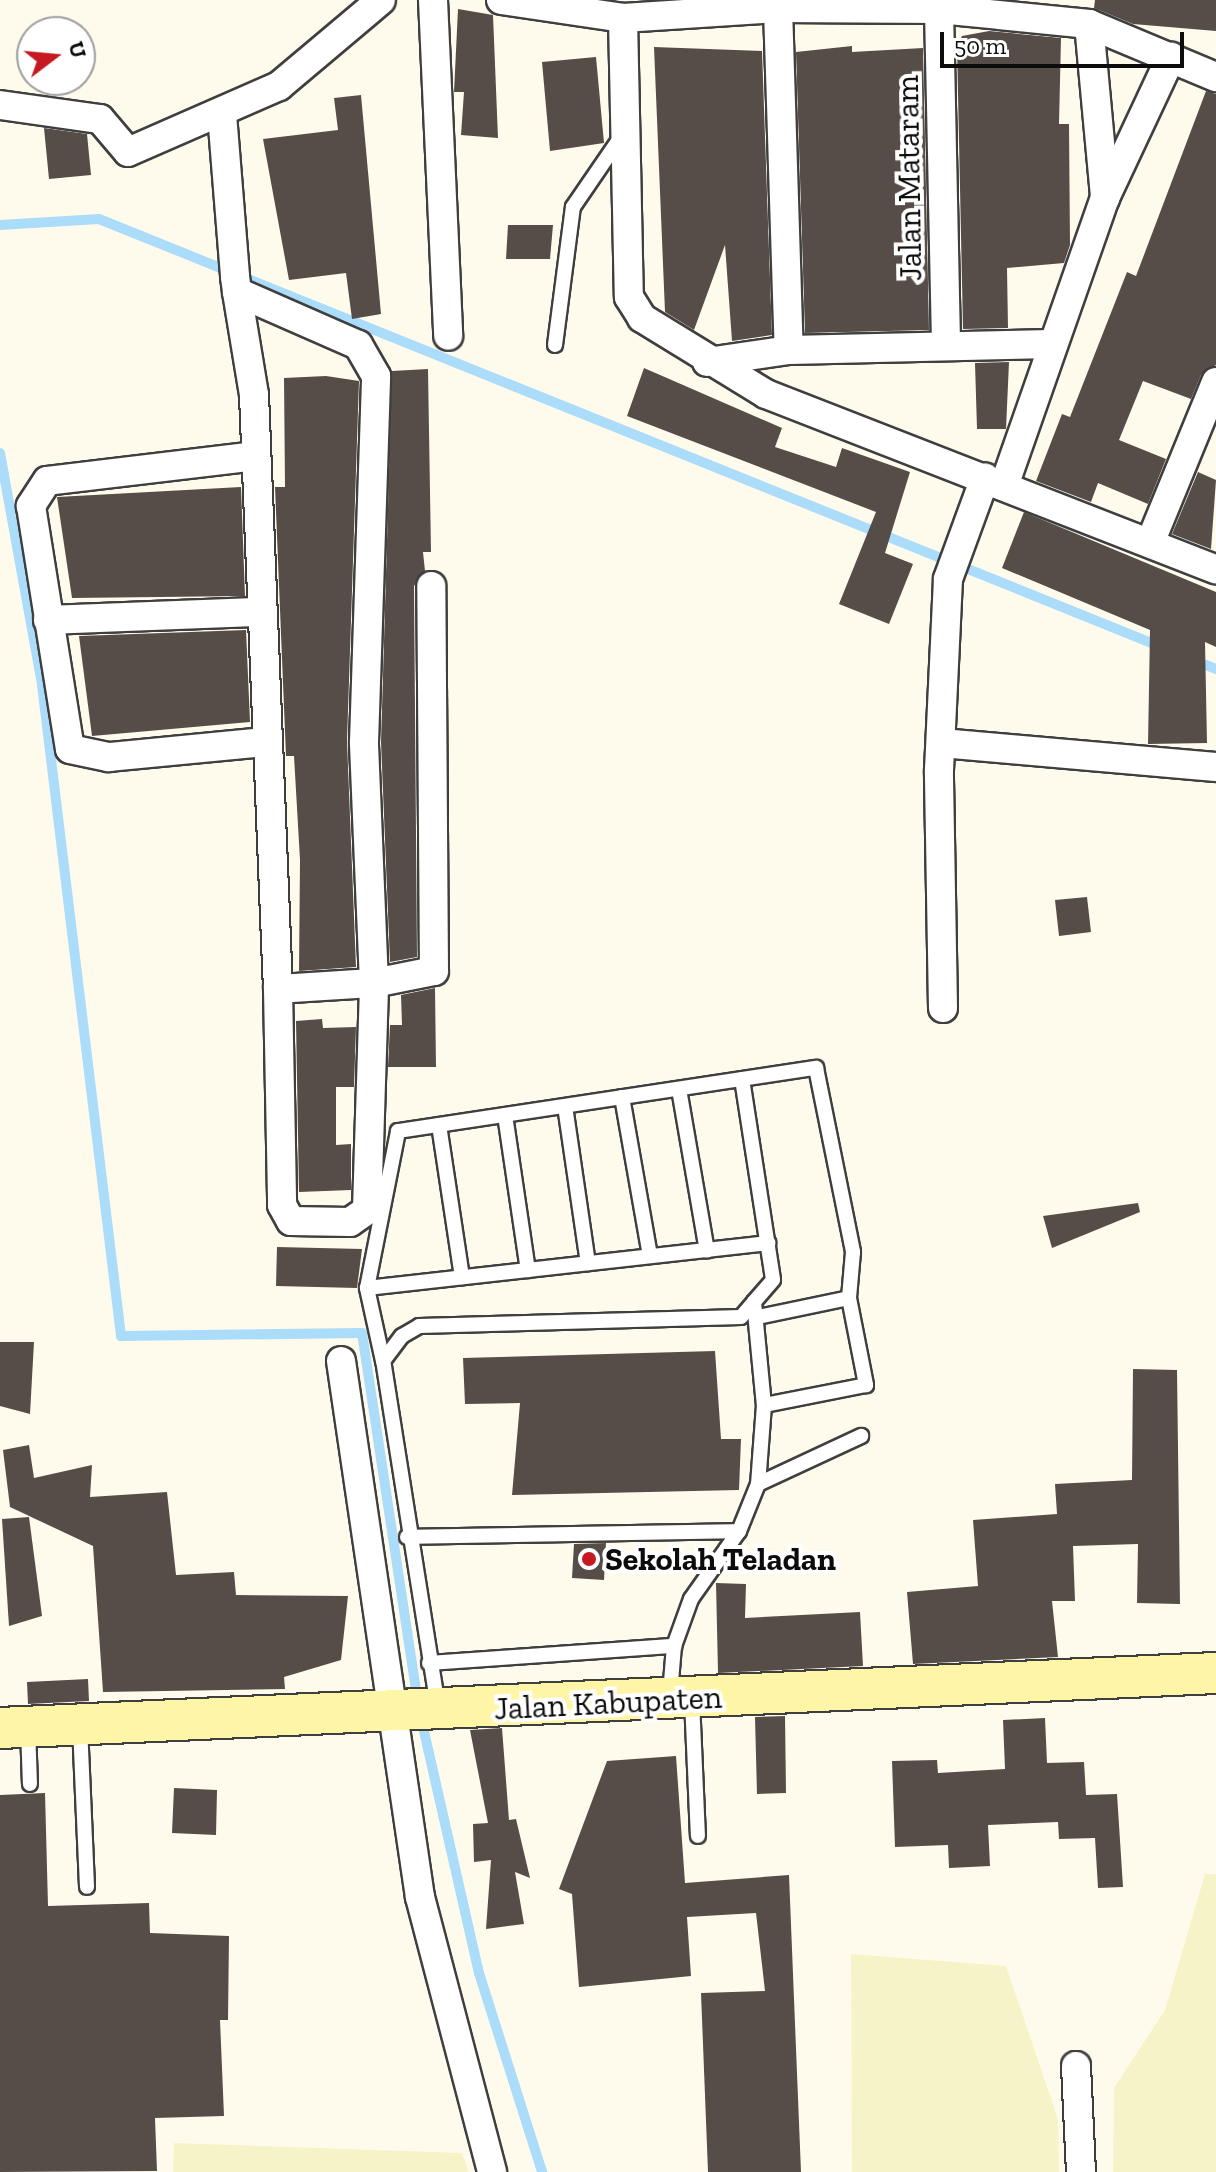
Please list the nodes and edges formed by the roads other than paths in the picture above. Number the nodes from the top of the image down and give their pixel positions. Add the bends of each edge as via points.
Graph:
1 (381, 0) edge
2 (433, 0) edge
3 (501, 0) edge
4 (774, 4) edge
5 (824, 4) edge
6 (939, 9) junction
7 (623, 18) junction
8 (1089, 24) junction
9 (1171, 57) junction
10 (1216, 77) edge
11 (0, 105) edge
12 (222, 114) junction
13 (625, 131) junction
14 (1105, 198) junction
15 (236, 284) junction
16 (448, 336) dead end
17 (1051, 344) junction
18 (555, 345) dead end
19 (946, 346) junction
20 (789, 350) junction
21 (707, 362) junction
22 (1216, 382) edge
23 (256, 456) junction
24 (994, 482) junction
25 (1150, 543) junction
26 (1216, 569) edge
27 (431, 586) dead end
28 (261, 612) junction
29 (48, 620) junction
30 (266, 742) junction
31 (941, 743) junction
32 (1216, 767) edge
33 (374, 983) junction
34 (278, 989) junction
35 (943, 1008) dead end
36 (742, 1079) junction
37 (679, 1089) junction
38 (622, 1097) junction
39 (565, 1106) junction
40 (505, 1115) junction
41 (439, 1125) junction
42 (768, 1243) junction
43 (707, 1251) junction
44 (650, 1256) junction
45 (588, 1263) junction
46 (528, 1270) junction
47 (462, 1277) junction
48 (367, 1288) junction
49 (849, 1298) junction
50 (754, 1302) junction
51 (758, 1317) junction
52 (341, 1361) dead end
53 (383, 1361) junction
54 (764, 1405) junction
55 (861, 1436) dead end
56 (758, 1484) junction
57 (739, 1531) junction
58 (407, 1537) junction
59 (674, 1646) junction
60 (429, 1663) junction
61 (1216, 1673) edge
62 (681, 1700) junction
63 (416, 1712) junction
64 (80, 1725) junction
65 (14, 1728) edge
66 (30, 1784) dead end
67 (698, 1836) dead end
68 (87, 1887) dead end
69 (1076, 2066) dead end
70 (492, 2172) edge
71 (1081, 2172) edge

1 - 12 street via 296,74
2 - 16 street
3 - 7 street
4 - 5 street
4 - 7 street
4 - 20 street
5 - 6 street
6 - 8 street
6 - 19 street, Jalan Mataram
7 - 13 street
8 - 9 street
8 - 14 street
9 - 10 street
9 - 14 street
11 - 12 street via 100,119 128,152
12 - 15 street
13 - 18 lane via 573,207
13 - 21 street via 629,297 664,338
14 - 17 street
15 - 23 street
15 - 33 street via 358,345 376,376 364,742
17 - 19 street
17 - 24 street
19 - 20 street
20 - 21 street
21 - 24 street via 766,394
22 - 25 street
23 - 28 street
23 - 29 street via 47,481 36,490 31,506
24 - 25 street
24 - 31 street via 952,570
25 - 26 street
27 - 33 street via 434,971
28 - 29 street
28 - 30 street
29 - 30 street via 70,749 109,757
30 - 34 street
31 - 32 street
31 - 35 street
33 - 34 street
33 - 34 street via 367,1210 350,1222 291,1221 282,1205
36 - 37 lane
36 - 42 lane
36 - 49 lane via 816,1068 853,1252
37 - 38 lane
37 - 43 lane
38 - 39 lane
38 - 44 lane
39 - 40 lane
39 - 45 lane
40 - 41 lane
40 - 46 lane
41 - 47 lane
41 - 48 lane via 398,1131
42 - 43 lane
42 - 50 lane via 773,1280
43 - 44 lane
44 - 45 lane
45 - 46 lane
46 - 47 lane
47 - 48 lane
48 - 53 lane
49 - 51 lane
49 - 54 lane via 866,1385
50 - 51 lane
50 - 53 lane via 741,1317 419,1326
51 - 54 lane
52 - 63 street
53 - 58 lane
54 - 56 lane
55 - 56 lane
56 - 57 lane
57 - 58 lane
57 - 59 lane via 691,1599
58 - 60 lane
59 - 60 lane
59 - 62 lane
60 - 63 lane
61 - 62 main road, Jalan Kabupaten
62 - 63 main road, Jalan Kabupaten
62 - 67 lane
63 - 64 main road, Jalan Kabupaten
63 - 70 street via 420,1897
64 - 65 main road, Jalan Kabupaten
64 - 68 lane
65 - 66 lane
69 - 71 street

